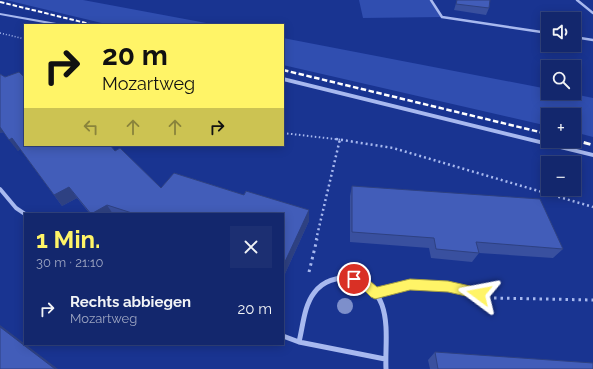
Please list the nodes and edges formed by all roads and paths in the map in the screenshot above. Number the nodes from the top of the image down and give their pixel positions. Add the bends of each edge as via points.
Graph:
1 (431, 0) edge
2 (577, 0) edge
3 (593, 13) edge
4 (0, 14) edge
5 (56, 24) edge
6 (541, 32) edge
7 (0, 33) edge
8 (581, 38) edge
9 (24, 39) edge
10 (593, 40) edge
11 (284, 79) edge
12 (284, 133) edge
13 (340, 140) junction
14 (593, 155) edge
15 (0, 189) edge
16 (593, 207) edge
17 (24, 213) edge
18 (320, 286) junction
19 (375, 293) junction
20 (479, 294) joint
21 (593, 300) edge
22 (284, 336) edge
23 (299, 342) junction
24 (385, 359) junction
25 (386, 369) edge

1 - 6 street via 442,17
2 - 3 street
4 - 5 street
7 - 9 path
8 - 10 street
11 - 14 street
12 - 13 path
13 - 16 path via 393,148
13 - 18 path via 308,273
15 - 17 street
18 - 19 street via 342,277 366,284
18 - 23 street via 308,304
19 - 20 street via 410,284 448,287
19 - 24 street via 382,304 384,317
20 - 21 path via 493,298
22 - 23 street
23 - 24 street
24 - 25 street

